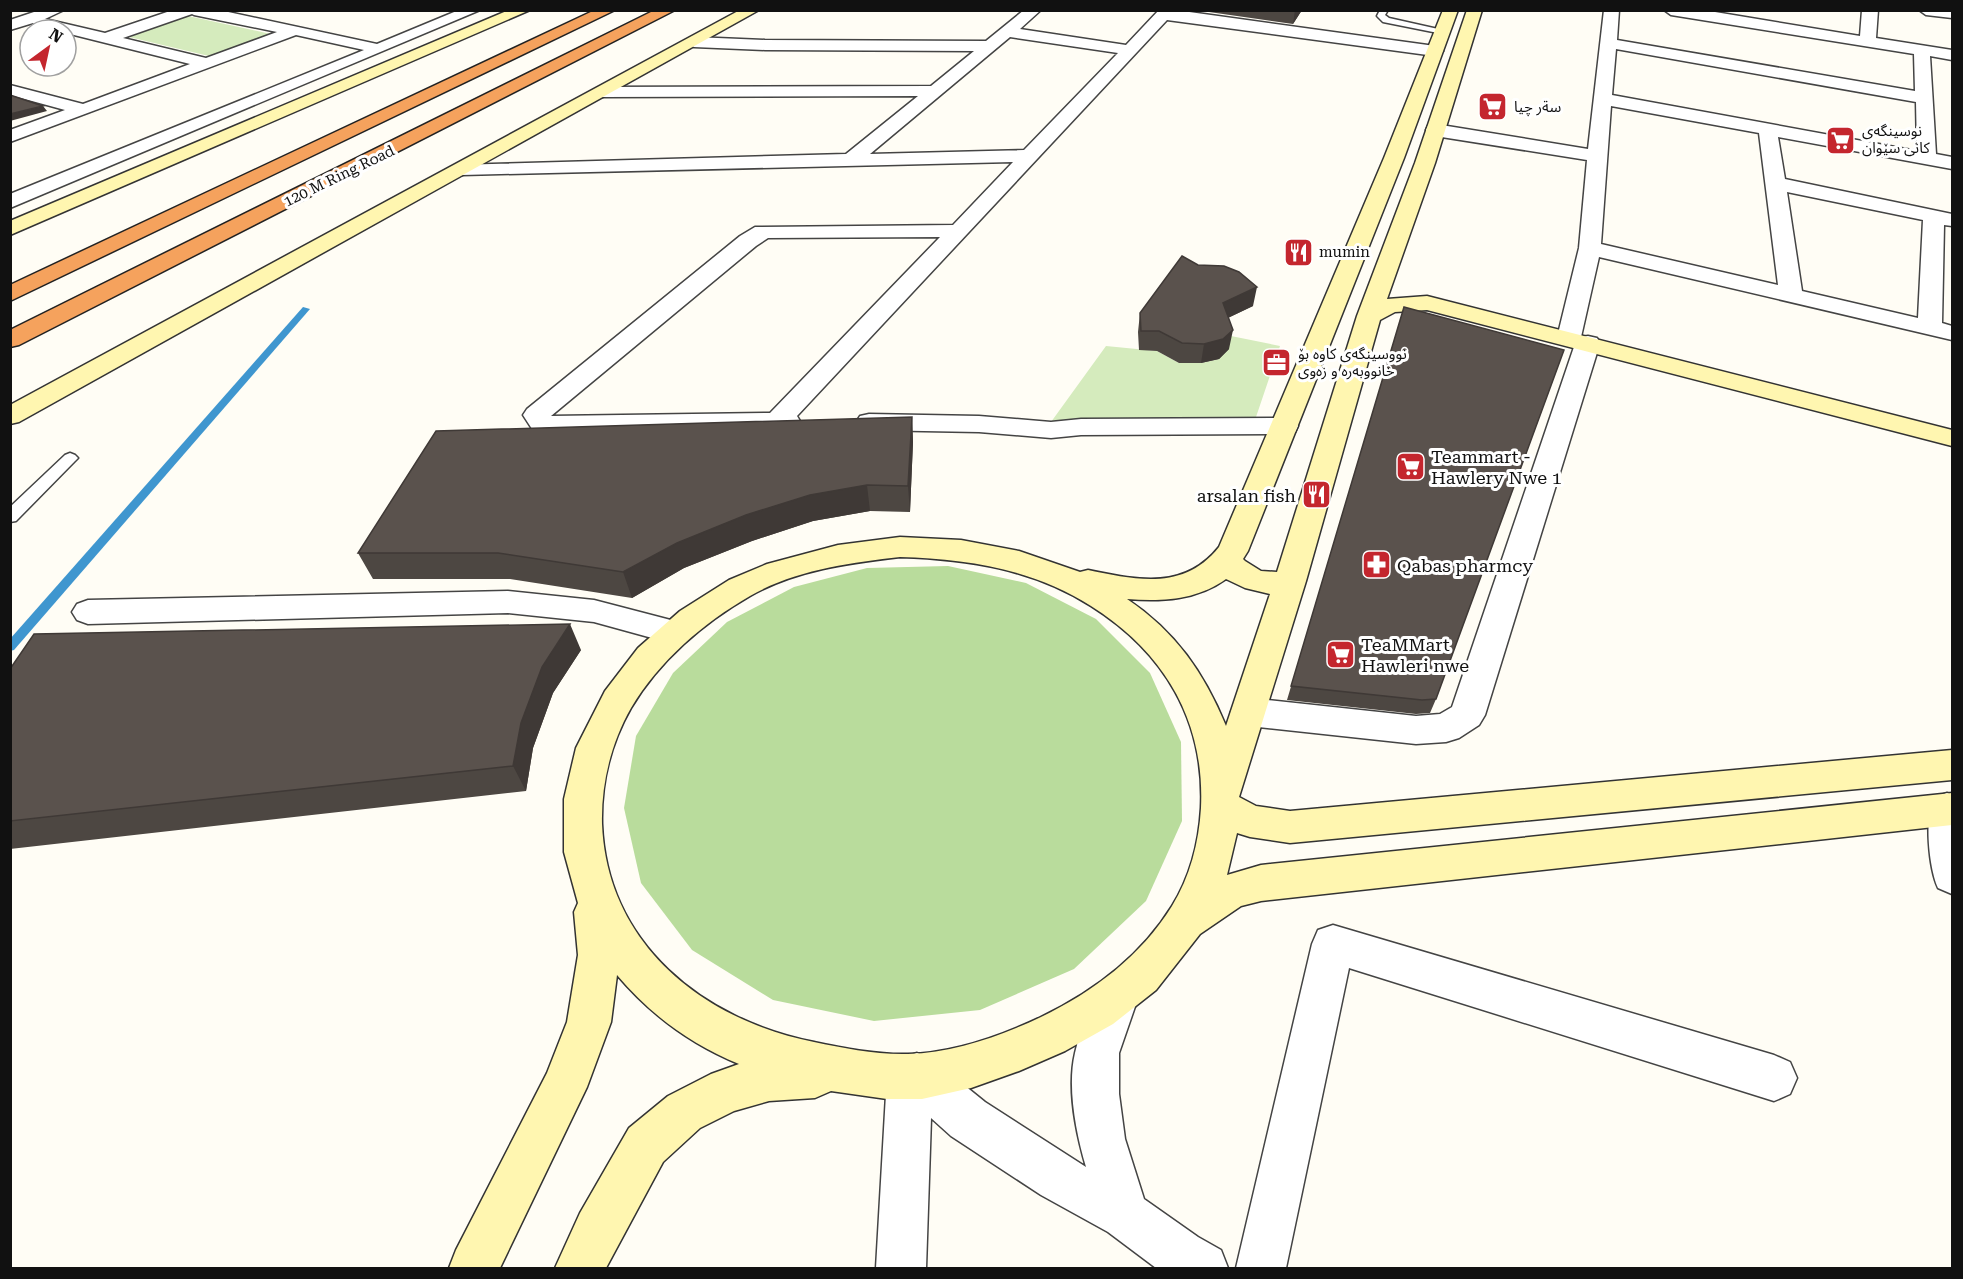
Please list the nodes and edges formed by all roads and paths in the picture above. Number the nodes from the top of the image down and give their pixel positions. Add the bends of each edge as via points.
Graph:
1 (57, 10) edge
2 (189, 10) edge
3 (194, 10) edge
4 (473, 10) edge
5 (608, 10) edge
6 (668, 10) edge
7 (752, 10) edge
8 (1034, 10) edge
9 (1384, 10) edge
10 (1475, 10) edge
11 (1612, 10) edge
12 (1671, 10) edge
13 (1870, 10) edge
14 (1926, 10) edge
15 (517, 12) edge
16 (1166, 13) edge
17 (1953, 14) edge
18 (1731, 15) edge
19 (36, 16) edge
20 (10, 17) edge
21 (10, 25) edge
22 (293, 31) junction
23 (1443, 31) edge
24 (1007, 32) junction
25 (104, 39) junction
26 (1868, 41) junction
27 (694, 42) junction
28 (1609, 43) junction
29 (370, 46) dead end
30 (991, 46) junction
31 (1130, 50) junction
32 (1922, 50) junction
33 (1953, 55) edge
34 (207, 63) junction
35 (10, 90) edge
36 (935, 91) junction
37 (603, 92) junction
38 (1924, 98) junction
39 (1603, 99) junction
40 (82, 110) junction
41 (1768, 129) junction
42 (1435, 130) junction
43 (10, 137) edge
44 (1029, 156) junction
45 (1597, 156) junction
46 (1394, 158) junction
47 (1927, 158) junction
48 (851, 160) junction
49 (1425, 163) junction
50 (1953, 163) edge
51 (462, 169) junction
52 (10, 181) edge
53 (1774, 183) junction
54 (41, 190) junction
55 (10, 202) edge
56 (1943, 218) edge
57 (10, 229) edge
58 (956, 231) junction
59 (1590, 248) junction
60 (1389, 263) junction
61 (10, 294) edge
62 (1791, 295) junction
63 (1427, 303) junction
64 (1369, 316) junction
65 (1942, 330) edge
66 (10, 340) edge
67 (1578, 340) junction
68 (10, 417) edge
69 (778, 421) junction
70 (813, 422) edge
71 (849, 422) edge
72 (1285, 426) junction
73 (1953, 438) edge
74 (70, 458) dead end
75 (10, 517) edge
76 (1227, 561) junction
77 (1056, 574) junction
78 (1290, 581) junction
79 (88, 612) dead end
80 (674, 632) junction
81 (1249, 712) junction
82 (1953, 765) edge
83 (1222, 800) junction
84 (1950, 809) edge
85 (1953, 876) edge
86 (590, 886) junction
87 (1186, 921) junction
88 (1116, 998) junction
89 (856, 1072) junction
90 (913, 1077) junction
91 (1774, 1078) dead end
92 (1125, 1215) junction
93 (474, 1269) edge
94 (580, 1269) edge
95 (901, 1269) edge
96 (1203, 1269) edge
97 (1261, 1269) edge

1 - 21 street
2 - 25 street
3 - 22 street
4 - 54 street
5 - 61 highway, 120 M Ring Road
6 - 66 highway, 120 M Ring Road
7 - 27 street
8 - 24 street
9 - 23 lane via 1381,16 1386,20
10 - 42 street
11 - 28 street
12 - 18 street
13 - 26 street
14 - 17 street
15 - 57 street
16 - 23 street
16 - 31 street
18 - 26 street
19 - 20 street
19 - 25 street
22 - 29 street
22 - 34 street
23 - 46 street
24 - 30 street
24 - 31 street
25 - 34 street
26 - 32 street
27 - 30 street
27 - 37 street
28 - 38 street
28 - 39 street
30 - 36 street
31 - 44 street
32 - 33 street
32 - 38 street
34 - 40 street
35 - 40 street
36 - 37 street
36 - 48 street
37 - 51 street
38 - 47 street
39 - 41 street
39 - 45 street
40 - 43 street
41 - 47 street
41 - 53 street
42 - 45 street
42 - 49 street
44 - 48 street
44 - 58 street
45 - 59 street
46 - 49 street
46 - 72 street
47 - 50 street
48 - 51 street
49 - 60 street
51 - 68 street
52 - 54 street
53 - 56 street
53 - 62 street
54 - 55 street
56 - 65 street
58 - 69 street
58 - 69 street via 763,232 536,415 544,426
59 - 62 street
59 - 67 street
60 - 63 street via 1397,276
60 - 64 street
62 - 65 street
63 - 64 street via 1390,305
63 - 67 street
64 - 78 street
67 - 73 street
67 - 81 street via 1467,715 1446,728 1416,730
69 - 70 street
71 - 72 street via 979,424 1051,430 1208,424
72 - 76 street
74 - 75 lane
76 - 77 street via 1206,578 1160,590 1126,589
76 - 78 street via 1242,576 1254,581
77 - 80 street via 1019,560 940,547 859,550 819,558 742,587
77 - 83 street via 1129,615 1185,675 1204,711 1218,751
78 - 81 street
79 - 80 street via 507,602 594,611
80 - 86 street via 622,690 589,761 581,800 581,841
81 - 83 street
82 - 83 street via 1290,827 1250,821
83 - 87 street via 1219,836 1206,882
84 - 85 street
84 - 87 street via 1261,883 1230,892
86 - 89 street via 610,931 641,973 682,1010 742,1044 792,1061
86 - 93 street via 599,955 589,1022 564,1087
87 - 88 street via 1155,961
88 - 90 street via 1068,1028 1012,1052
88 - 92 street via 1096,1053 1096,1094 1101,1139
89 - 90 street
89 - 94 street via 769,1078 727,1090 684,1112 646,1145
90 - 92 street via 968,1119 1058,1178
90 - 95 street
91 - 97 street via 1333,944
92 - 96 street

